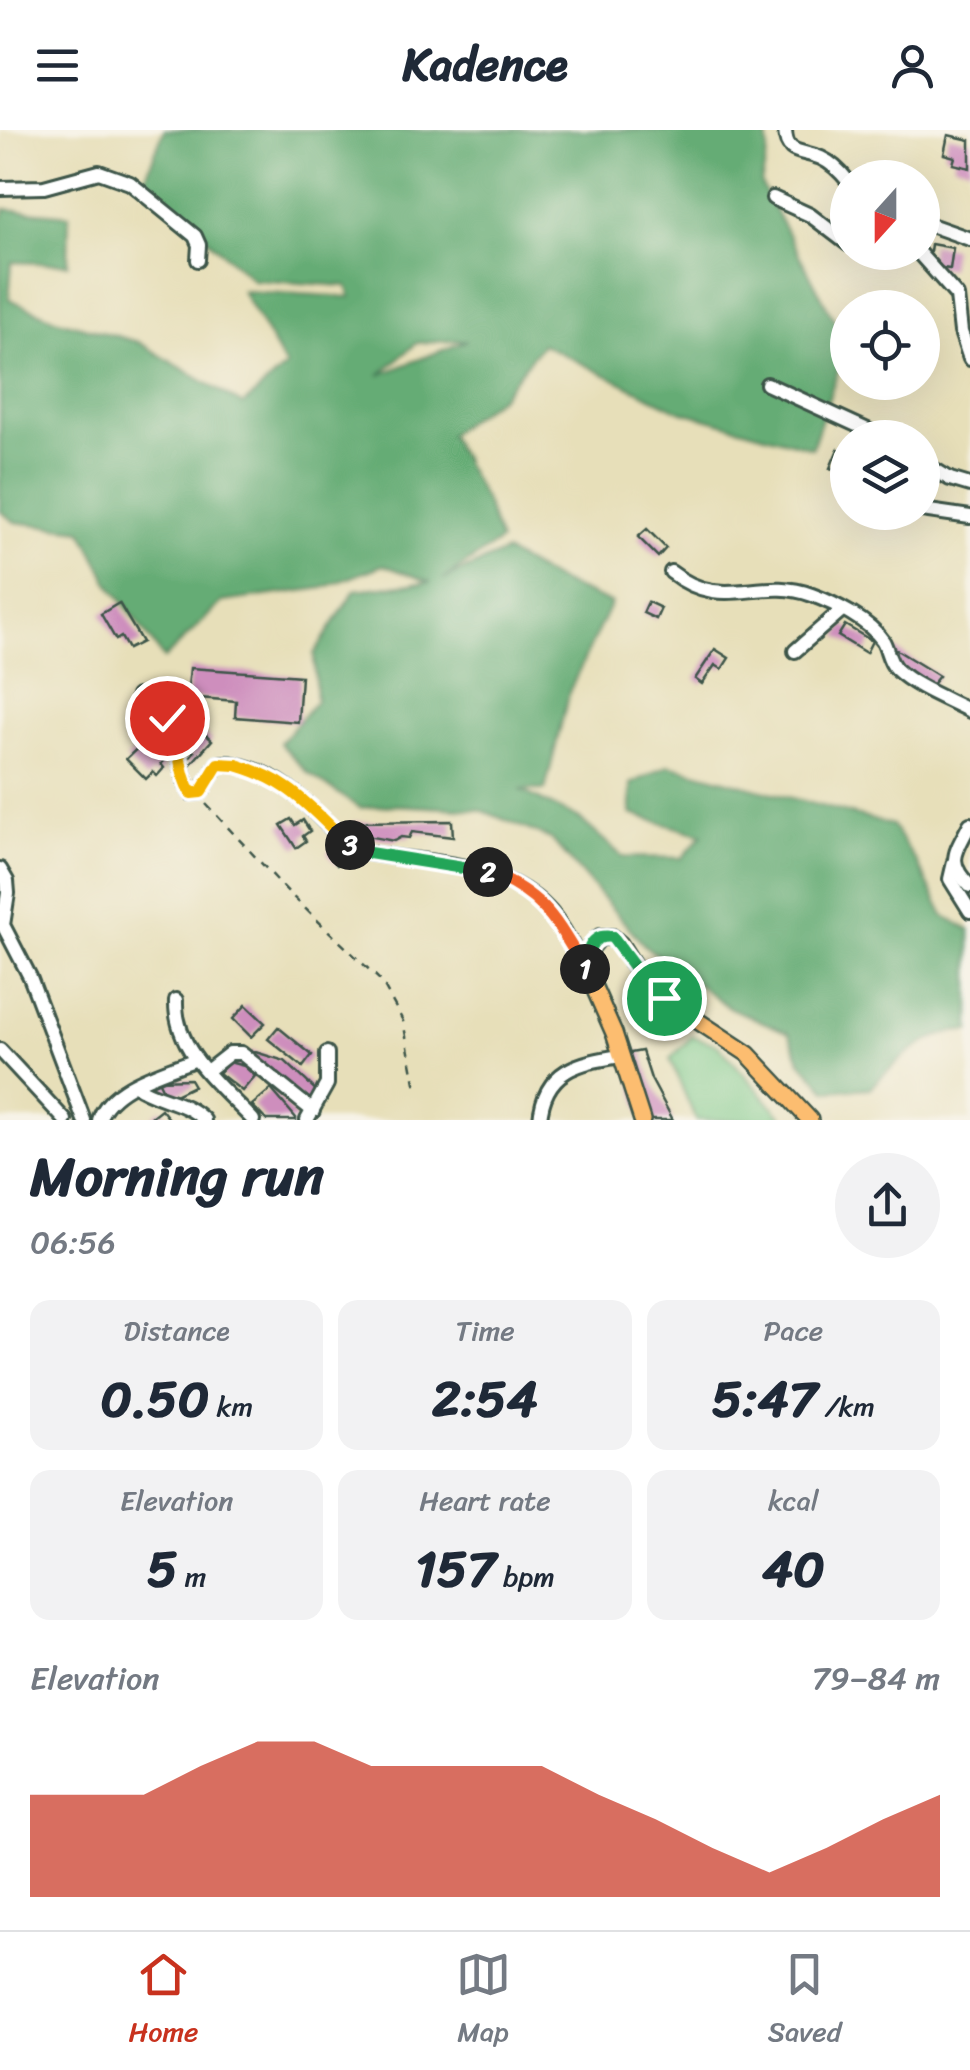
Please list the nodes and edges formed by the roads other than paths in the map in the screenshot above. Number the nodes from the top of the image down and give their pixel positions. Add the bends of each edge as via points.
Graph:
1 (785, 130) edge
2 (830, 164) edge
3 (0, 188) edge
4 (773, 198) dead end
5 (940, 228) edge
6 (830, 231) edge
7 (970, 239) edge
8 (198, 260) dead end
9 (934, 270) edge
10 (970, 359) edge
11 (767, 384) dead end
12 (846, 420) edge
13 (940, 473) edge
14 (970, 486) edge
15 (940, 513) edge
16 (970, 517) edge
17 (671, 572) dead end
18 (842, 610) junction
19 (796, 651) dead end
20 (138, 696) dead end
21 (970, 711) edge
22 (970, 824) edge
23 (954, 862) junction
24 (0, 870) edge
25 (970, 886) edge
26 (970, 911) edge
27 (588, 974) junction
28 (176, 1000) dead end
29 (0, 1050) edge
30 (327, 1053) dead end
31 (622, 1056) junction
32 (196, 1059) junction
33 (207, 1071) junction
34 (135, 1085) junction
35 (310, 1116) edge
36 (65, 1120) edge
37 (84, 1120) edge
38 (98, 1120) edge
39 (204, 1120) edge
40 (254, 1120) edge
41 (540, 1120) edge
42 (642, 1120) edge
43 (810, 1120) edge

1 - 2 street via 792,151
3 - 8 street via 110,174 195,236
4 - 6 street
5 - 7 street
9 - 10 street via 957,296
11 - 12 street
13 - 14 street
15 - 16 street
17 - 18 street via 711,592 790,590
18 - 19 street
18 - 21 street via 881,639 896,669
20 - 27 street via 172,725 188,790 198,794 218,764 228,762 295,791 363,852 502,878 548,909
22 - 23 street
23 - 25 street
23 - 26 street via 950,879
24 - 37 street via 8,893 2,925 35,989
27 - 31 main road
27 - 43 main road via 593,942 612,937 664,998 748,1054
28 - 32 street via 177,1026
29 - 36 street
30 - 35 street via 327,1084
31 - 41 street via 591,1060 556,1078 544,1095
31 - 42 main road
32 - 33 street
32 - 34 street
33 - 35 street via 241,1053
33 - 40 street
34 - 38 street via 112,1098
34 - 39 street

